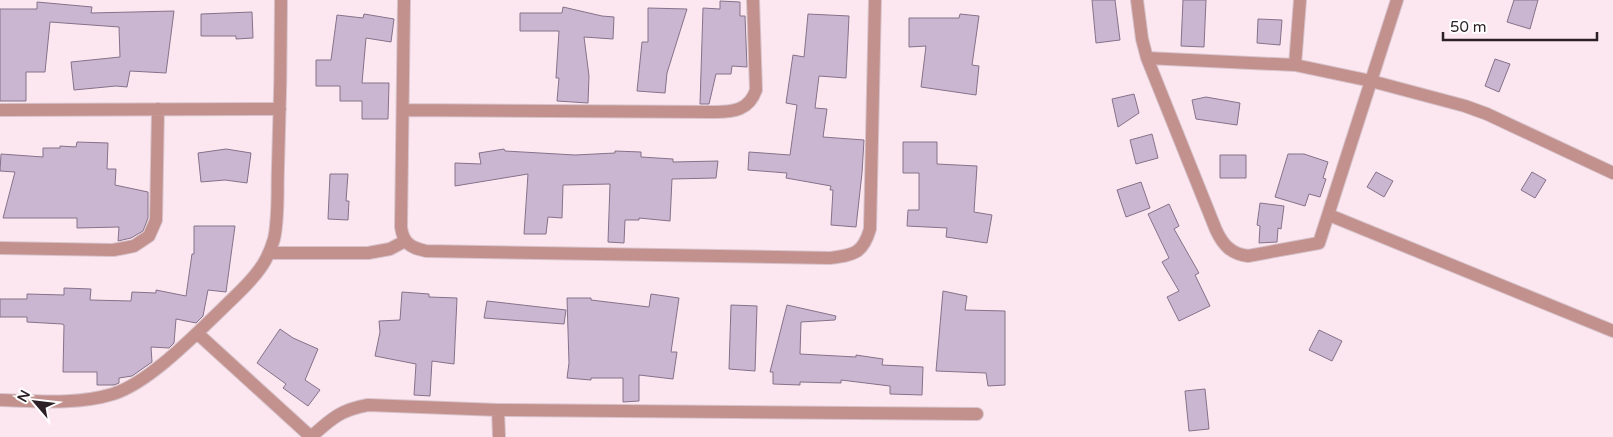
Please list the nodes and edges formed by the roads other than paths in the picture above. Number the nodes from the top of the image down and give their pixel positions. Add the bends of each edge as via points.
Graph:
1 (281, 0) edge
2 (404, 0) edge
3 (753, 0) edge
4 (875, 0) edge
5 (1137, 0) edge
6 (1300, 0) edge
7 (1397, 0) edge
8 (1148, 58) junction
9 (1295, 65) junction
10 (1371, 81) junction
11 (158, 109) junction
12 (280, 109) junction
13 (0, 110) edge
14 (403, 110) junction
15 (1613, 173) edge
16 (1329, 215) junction
17 (405, 241) junction
18 (0, 248) edge
19 (269, 253) junction
20 (1613, 331) edge
21 (197, 333) junction
22 (0, 400) edge
23 (498, 410) junction
24 (977, 414) dead end
25 (311, 437) edge
26 (499, 437) edge

1 - 12 street
2 - 14 street
3 - 14 street via 756,90 747,106 739,110
4 - 17 street via 870,229 867,239 852,255 830,258 426,251
5 - 8 street
6 - 9 street
7 - 10 street
8 - 9 street
8 - 16 street via 1216,230 1228,248 1248,256 1319,243
9 - 10 street
10 - 15 street via 1487,114
10 - 16 street
11 - 12 street
11 - 13 street
11 - 18 street via 156,220 149,236 134,246 113,250
12 - 19 street via 276,217
14 - 17 street via 401,227
16 - 20 street
17 - 19 street via 390,249 368,253
19 - 21 street via 245,286
21 - 22 street via 146,377 113,394 73,401
21 - 25 street
23 - 24 street
23 - 25 street via 368,405 334,416
23 - 26 street

